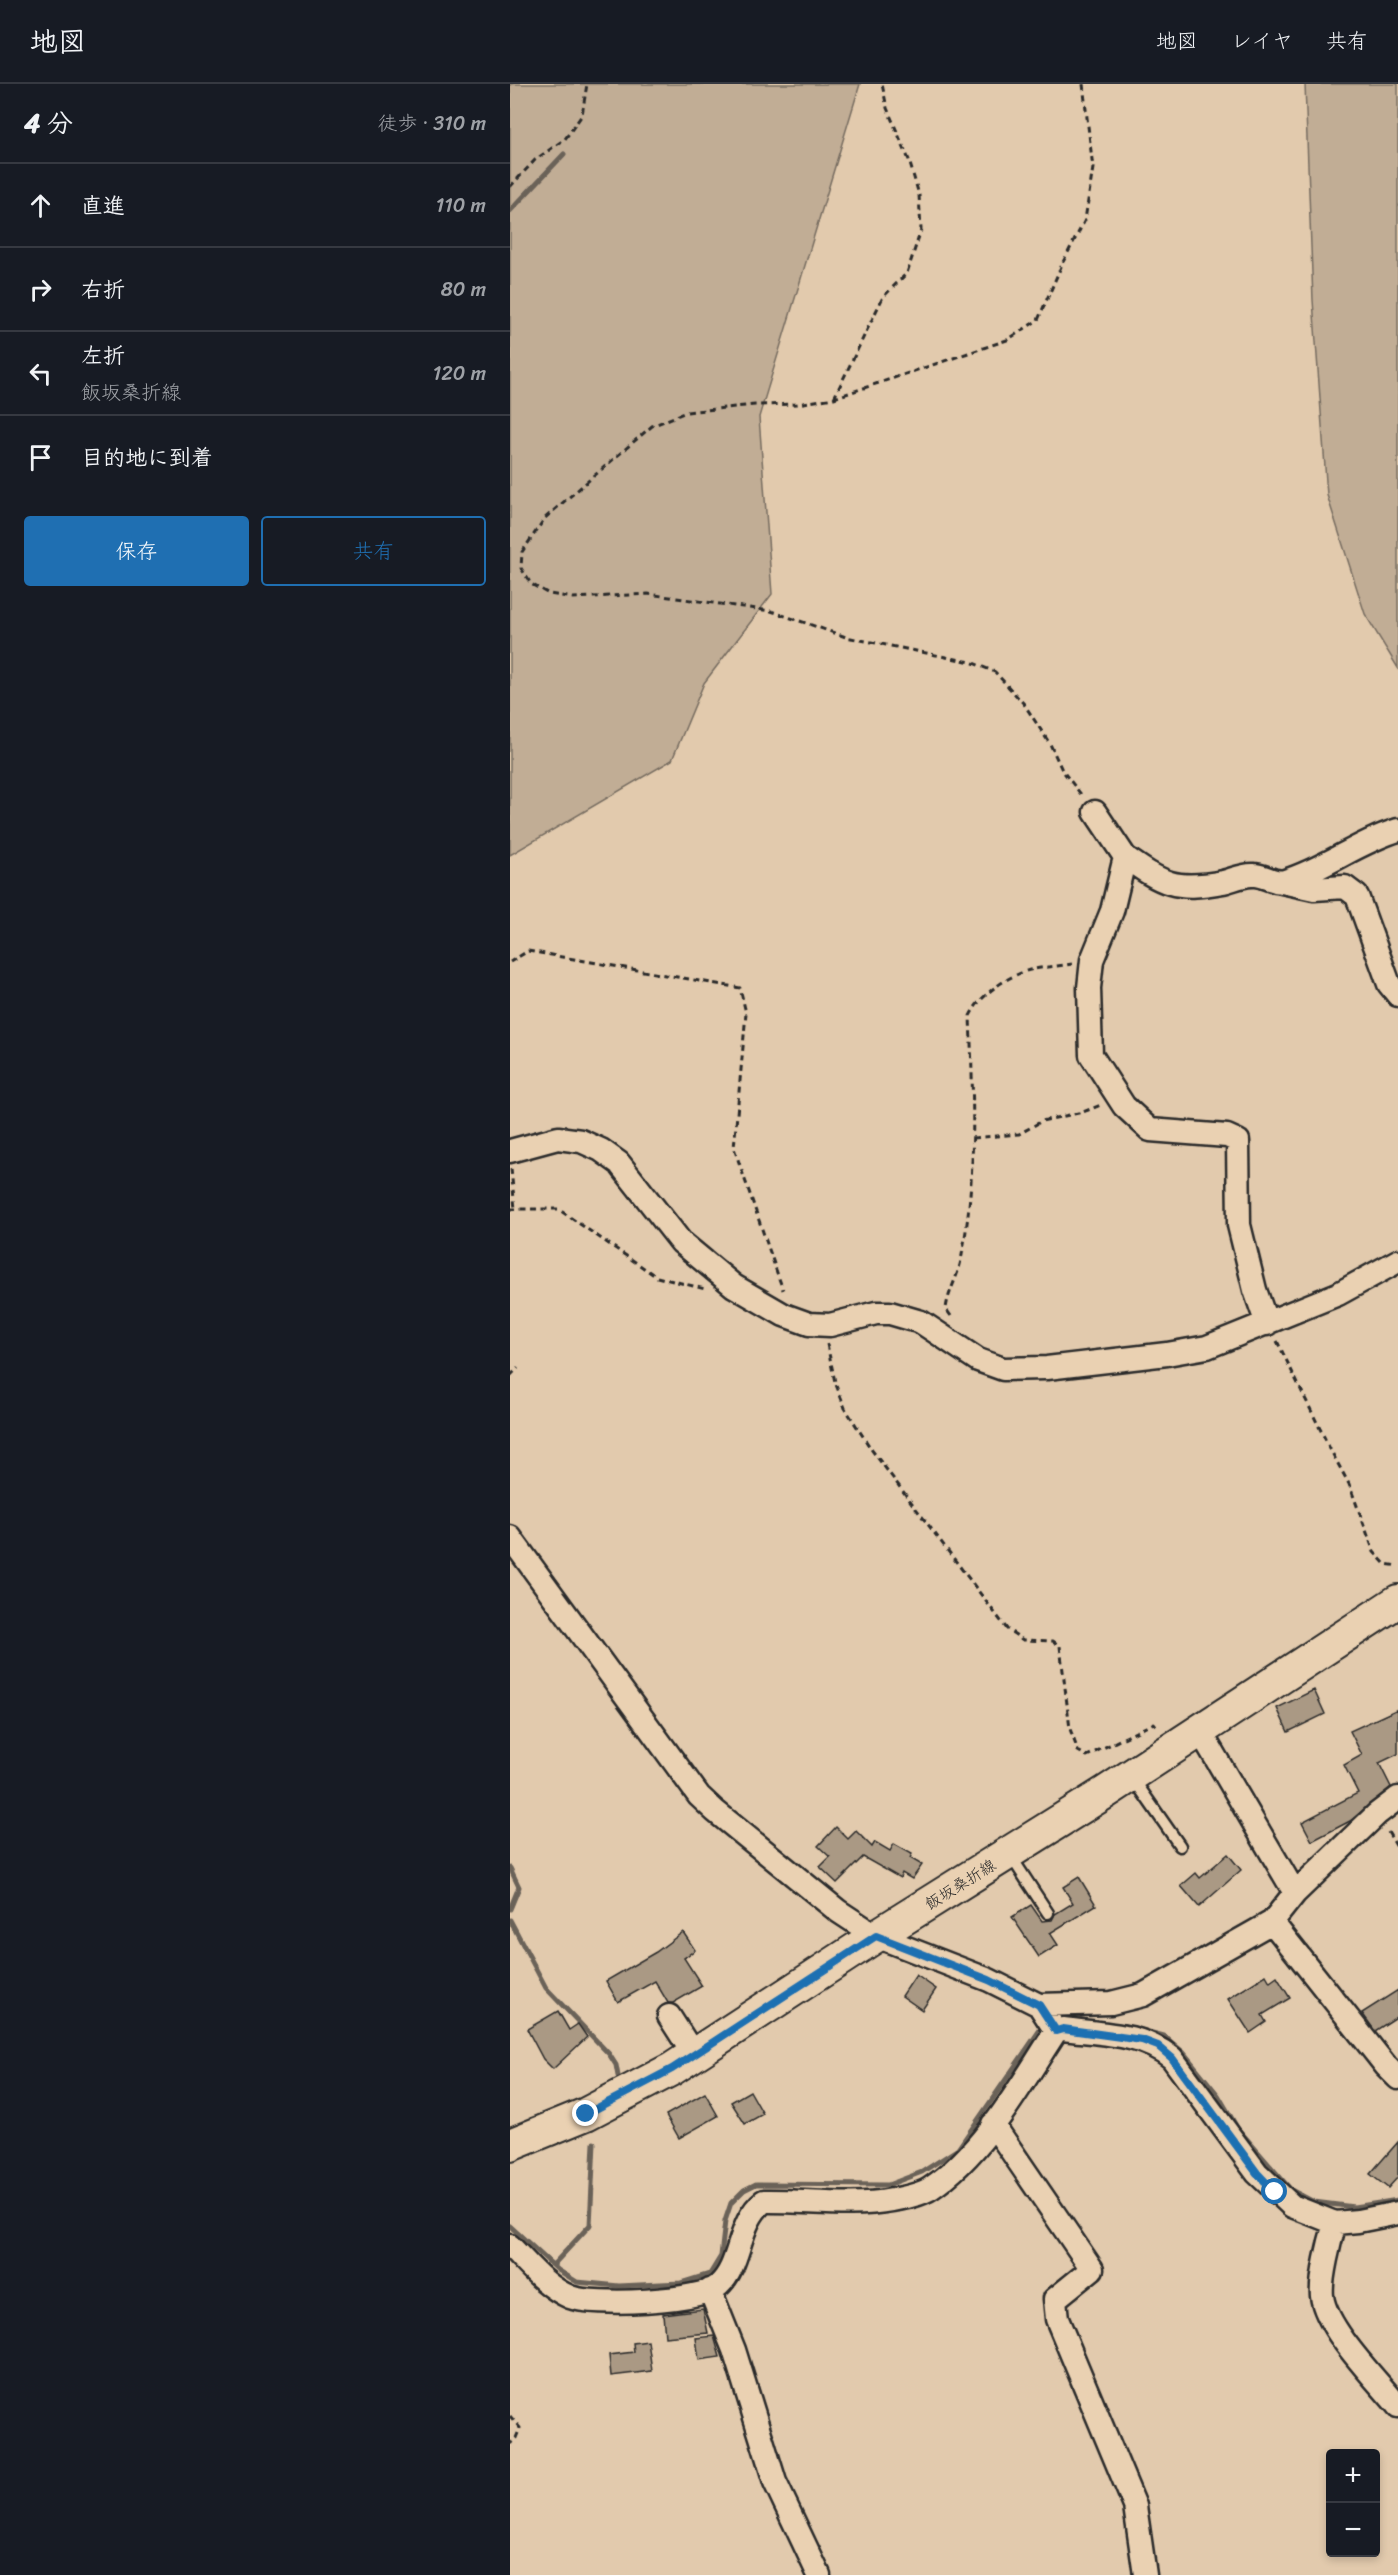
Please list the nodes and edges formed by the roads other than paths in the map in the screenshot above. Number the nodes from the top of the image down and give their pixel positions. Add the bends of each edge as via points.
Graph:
1 (1095, 812) road end
2 (1398, 830) edge
3 (1125, 857) junction
4 (1282, 882) junction
5 (1398, 995) edge
6 (510, 1157) edge
7 (1398, 1261) edge
8 (1267, 1324) junction
9 (510, 1537) edge
10 (1398, 1601) edge
11 (1187, 1739) junction
12 (1131, 1776) junction
13 (1398, 1798) edge
14 (1180, 1846) dead end
15 (1009, 1853) junction
16 (1295, 1893) junction
17 (1047, 1913) dead end
18 (1272, 1922) junction
19 (876, 1936) junction
20 (669, 2016) dead end
21 (1048, 2019) junction
22 (694, 2055) junction
23 (1398, 2078) edge
24 (993, 2124) junction
25 (510, 2145) edge
26 (1398, 2213) edge
27 (1335, 2223) junction
28 (510, 2246) edge
29 (710, 2290) junction
30 (1398, 2406) edge
31 (819, 2575) edge
32 (1145, 2575) edge

1 - 3 street
2 - 4 street
3 - 4 street via 1170,885 1189,887 1254,874
3 - 8 street via 1112,911 1092,960 1091,1055 1124,1106 1150,1130 1227,1136 1238,1142 1239,1225
4 - 5 street via 1314,889 1345,887 1357,896 1389,984
6 - 8 street via 558,1138 580,1141 601,1150 619,1163 681,1242 734,1286 784,1315 809,1324 830,1325 891,1313 921,1322 991,1366 1021,1369 1167,1354 1207,1347
7 - 8 street via 1338,1294
9 - 19 street via 699,1796 838,1911
10 - 11 main road, 飯坂桑折線
11 - 12 main road, 飯坂桑折線
11 - 16 street
12 - 14 lane
12 - 15 main road, 飯坂桑折線
13 - 16 street
15 - 17 lane
15 - 19 main road, 飯坂桑折線
16 - 18 street
18 - 21 street via 1143,1995
18 - 23 street
19 - 21 street via 989,1980
19 - 22 main road, 飯坂桑折線
20 - 22 street
21 - 24 street
21 - 27 street via 1063,2029 1126,2037 1158,2046 1172,2058 1275,2192 1292,2206
22 - 25 main road, 飯坂桑折線 via 586,2114
24 - 29 street via 963,2163 929,2190 891,2200 862,2202 764,2201 755,2208 747,2224 730,2270 718,2287
24 - 32 street via 1092,2269 1055,2299 1057,2319 1135,2506
26 - 27 street
27 - 30 street via 1322,2294 1327,2317
28 - 29 street via 555,2289 585,2301 628,2302
29 - 31 street via 734,2350 775,2482

